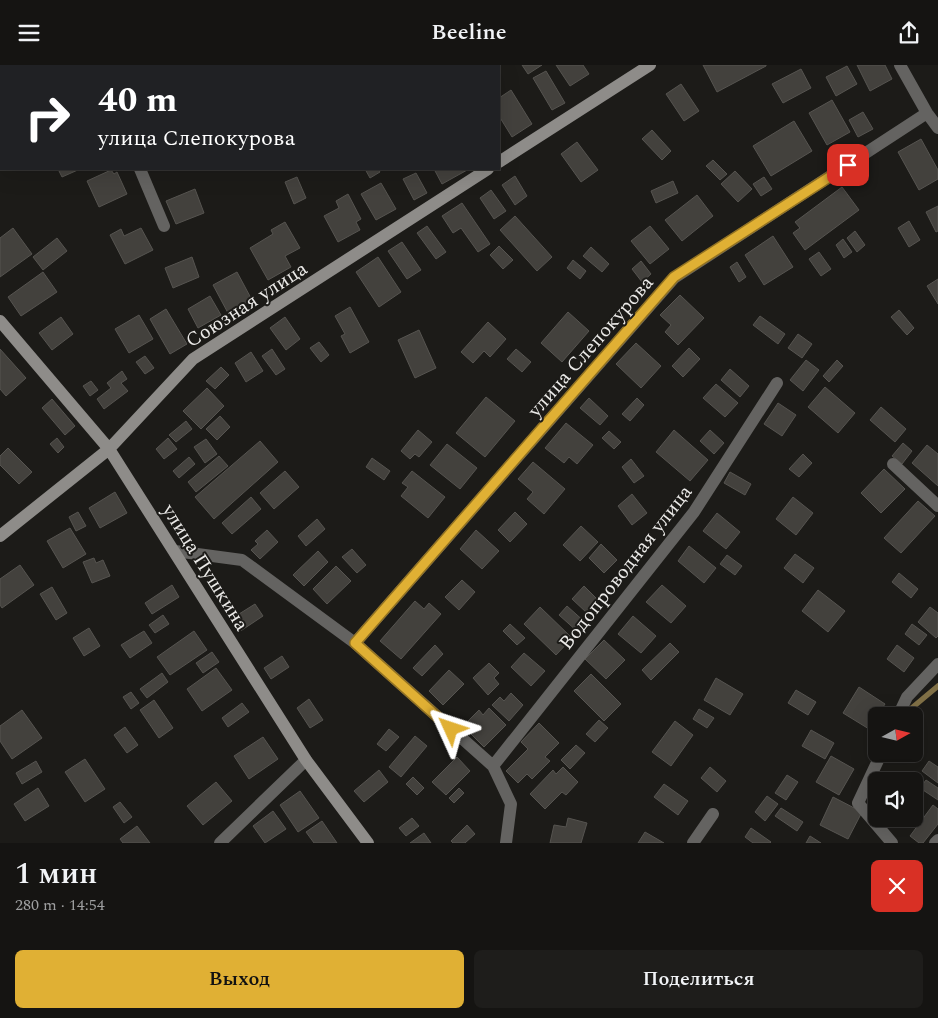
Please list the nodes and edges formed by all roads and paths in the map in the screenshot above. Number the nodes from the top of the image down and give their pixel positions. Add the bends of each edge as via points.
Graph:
1 (650, 65) edge
2 (900, 65) edge
3 (928, 113) junction
4 (938, 128) edge
5 (500, 161) edge
6 (140, 170) edge
7 (486, 170) edge
8 (164, 226) dead end
9 (0, 321) edge
10 (777, 383) dead end
11 (109, 449) junction
12 (893, 464) dead end
13 (938, 505) edge
14 (0, 536) edge
15 (175, 551) junction
16 (355, 643) junction
17 (938, 664) edge
18 (902, 707) edge
19 (306, 760) junction
20 (877, 763) edge
21 (493, 766) junction
22 (713, 814) dead end
23 (938, 840) edge
24 (220, 843) edge
25 (368, 843) edge
26 (506, 843) edge
27 (692, 843) edge
28 (892, 843) edge
29 (935, 843) edge

1 - 5 street
2 - 3 street
3 - 4 street
3 - 16 street, улица Слепокурова via 674,277
6 - 8 street
7 - 11 street, Союзная улица via 193,359
9 - 11 street, улица Пушкина
10 - 21 street, Водопроводная улица via 694,512
11 - 14 street, Союзная улица
11 - 15 street, улица Пушкина
12 - 13 street
15 - 16 street via 242,560
15 - 19 street, улица Пушкина
16 - 21 street
17 - 18 street via 907,697
19 - 24 street
19 - 25 street, улица Пушкина
20 - 28 street via 858,803
21 - 26 street via 511,804
22 - 27 street
23 - 29 street

